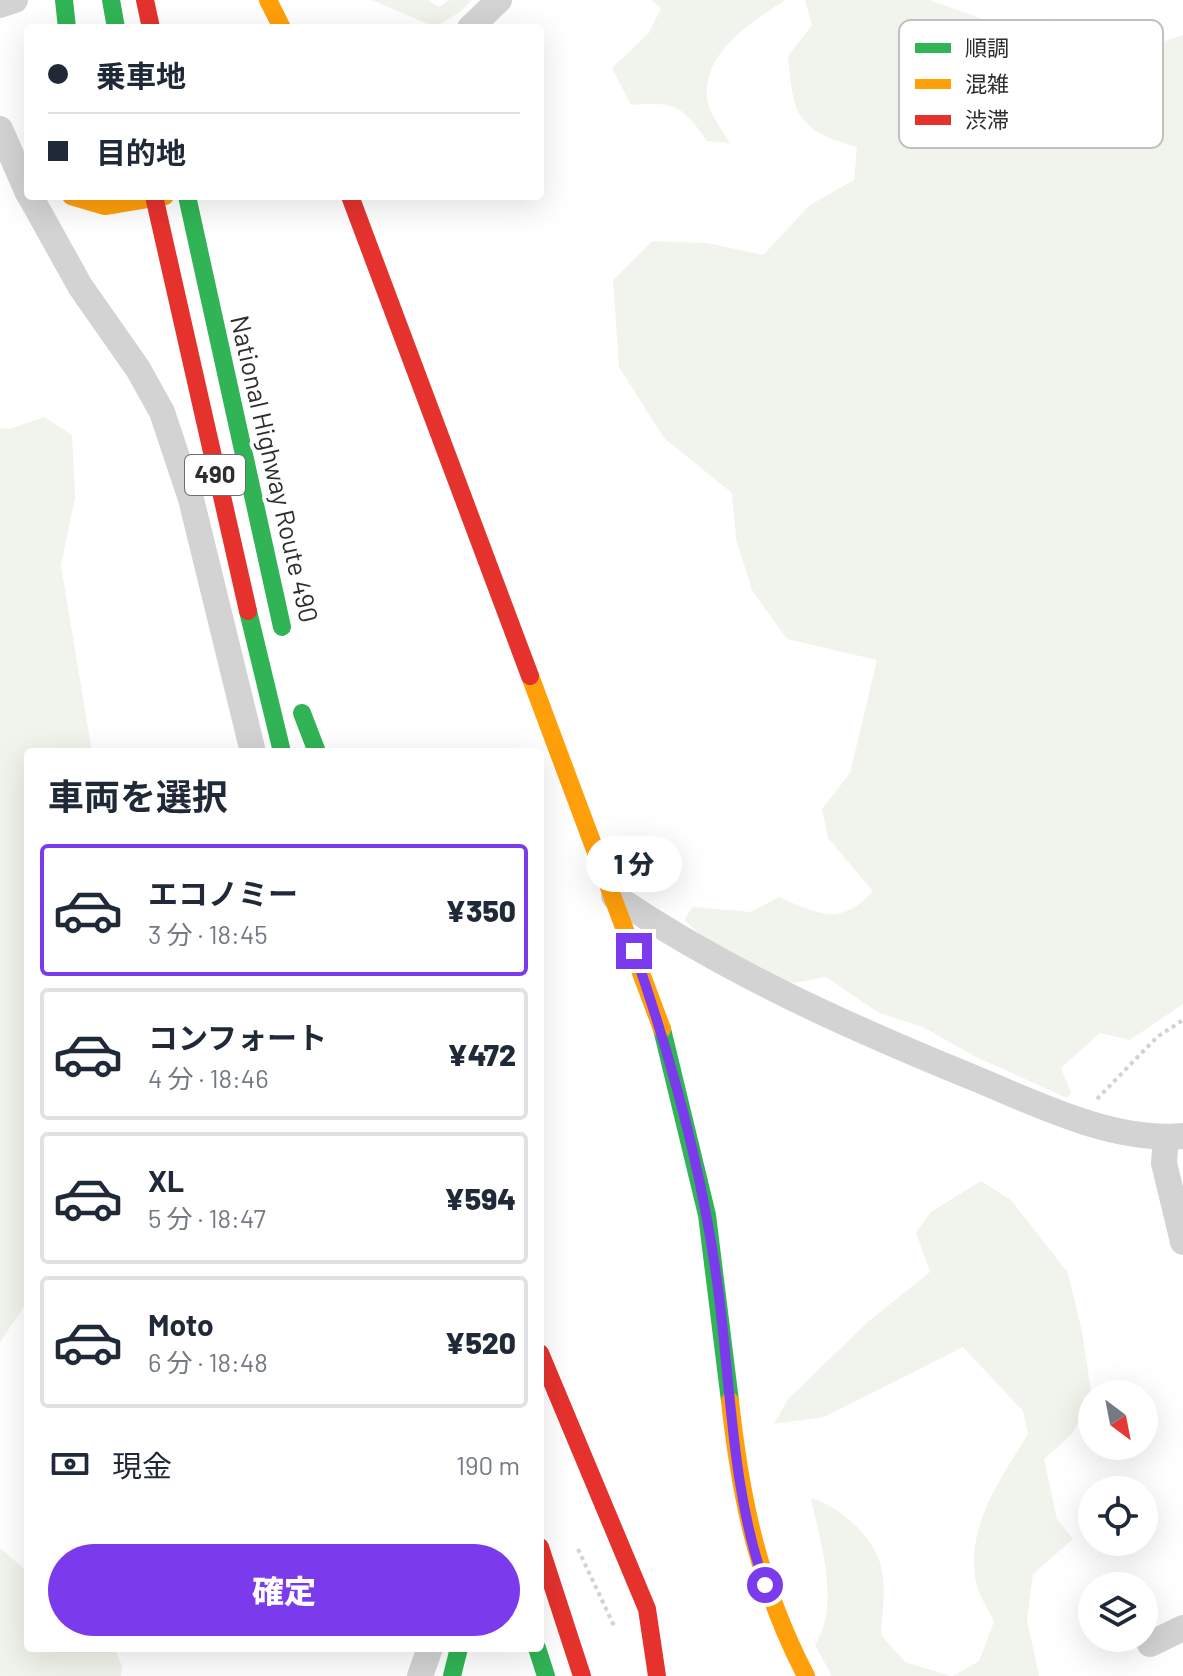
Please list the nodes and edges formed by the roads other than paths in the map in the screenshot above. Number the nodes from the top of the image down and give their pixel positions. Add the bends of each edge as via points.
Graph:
1 (15, 0) edge
2 (64, 0) edge
3 (111, 0) edge
4 (145, 0) edge
5 (268, 0) edge
6 (499, 0) edge
7 (0, 5) edge
8 (67, 24) edge
9 (115, 24) edge
10 (150, 24) edge
11 (280, 24) edge
12 (474, 24) edge
13 (0, 129) edge
14 (24, 183) edge
15 (32, 200) edge
16 (80, 200) edge
17 (142, 200) edge
18 (159, 200) edge
19 (188, 200) edge
20 (352, 200) edge
21 (288, 653) dead end
22 (301, 706) dead end
23 (252, 748) edge
24 (281, 748) edge
25 (314, 748) edge
26 (614, 896) junction
27 (1174, 1137) edge
28 (1183, 1242) edge
29 (544, 1363) edge
30 (544, 1559) edge
31 (1183, 1628) edge
32 (1158, 1640) edge
33 (429, 1652) edge
34 (458, 1652) edge
35 (538, 1652) edge
36 (420, 1676) edge
37 (452, 1676) edge
38 (546, 1676) edge
39 (582, 1676) edge
40 (657, 1676) edge
41 (806, 1676) edge

1 - 7 street
2 - 8 main road
3 - 9 main road
4 - 10 main road
5 - 11 main road
6 - 12 street
13 - 14 street
15 - 23 street via 162,412 191,499
16 - 17 main road via 111,206
18 - 24 main road, 490 via 220,498
19 - 21 main road, National Highway Route 490 / 490
20 - 26 main road
22 - 25 main road
26 - 27 street via 677,939 765,987 939,1064 1084,1120
26 - 41 main road via 664,1034 693,1140 758,1565 779,1625
27 - 28 street via 1164,1163
29 - 40 main road via 647,1609
30 - 39 main road
31 - 32 street
33 - 36 street
34 - 37 main road
35 - 38 main road

